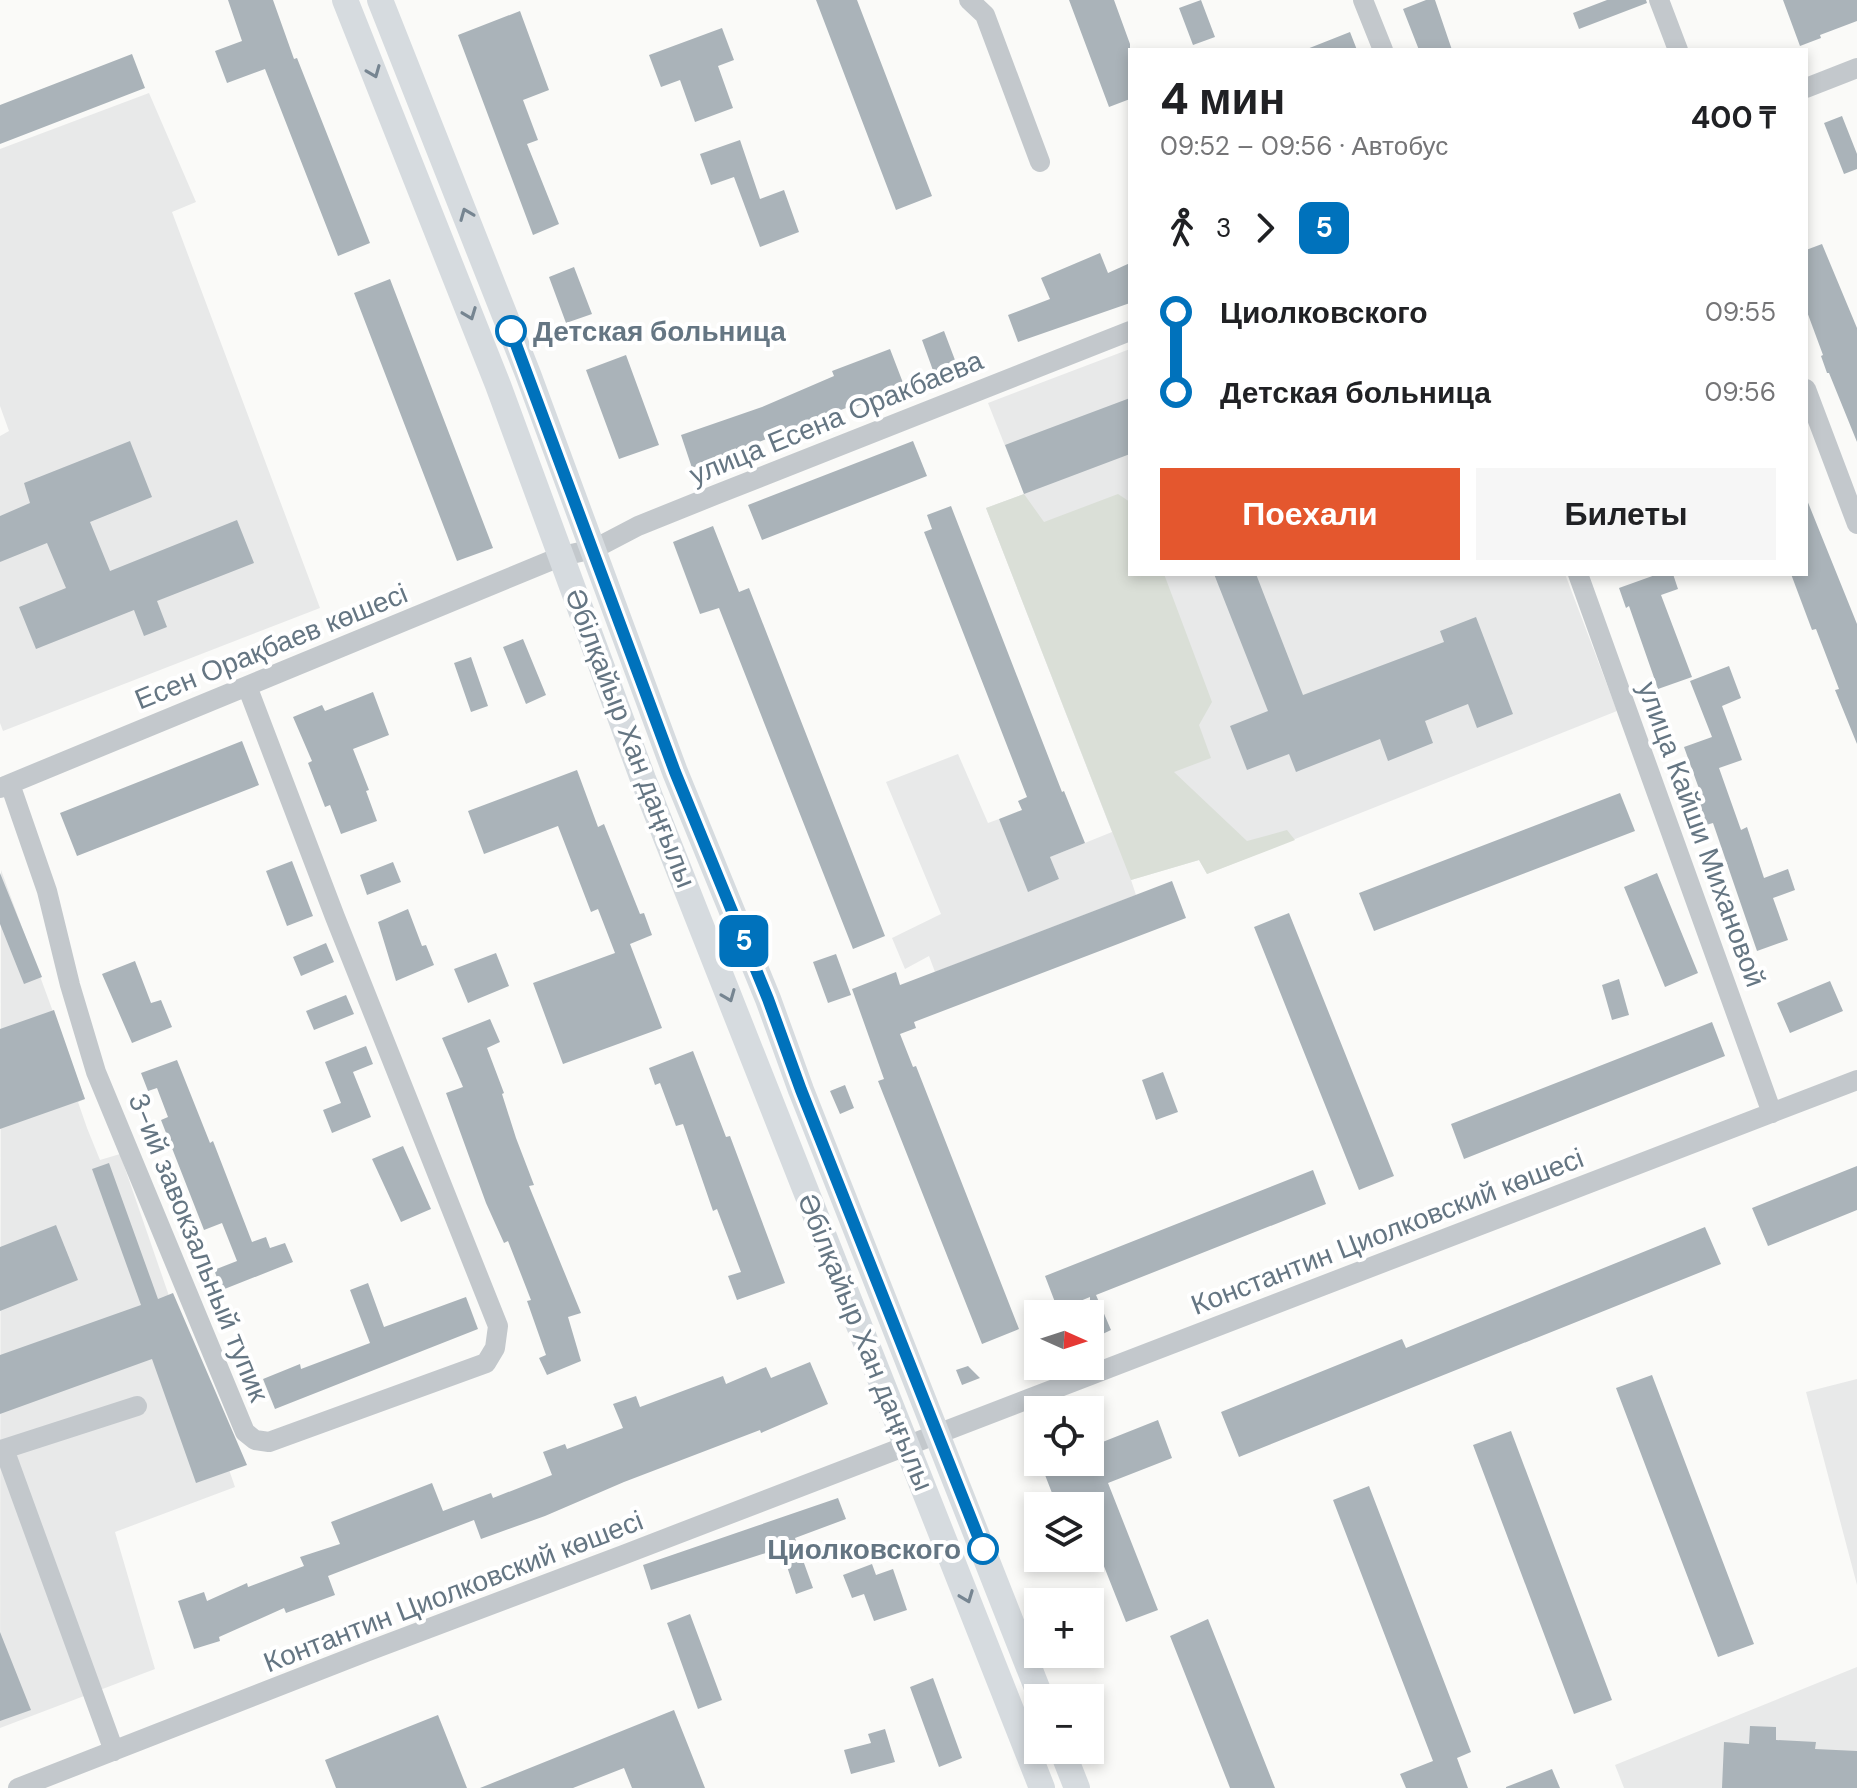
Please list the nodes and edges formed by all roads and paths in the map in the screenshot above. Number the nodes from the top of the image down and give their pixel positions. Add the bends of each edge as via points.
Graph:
1 (345, 0) edge
2 (380, 0) edge
3 (969, 0) edge
4 (1363, 0) edge
5 (1659, 0) edge
6 (1382, 48) edge
7 (1677, 48) edge
8 (1857, 68) edge
9 (1808, 87) edge
10 (1040, 162) dead end
11 (1128, 332) edge
12 (1808, 394) edge
13 (1857, 524) edge
14 (594, 549) junction
15 (562, 556) junction
16 (1579, 576) edge
17 (247, 686) junction
18 (5, 786) edge
19 (1857, 1080) edge
20 (1772, 1113) junction
21 (137, 1406) dead end
22 (938, 1434) junction
23 (907, 1446) junction
24 (1036, 1684) edge
25 (114, 1751) junction
26 (1068, 1764) edge
27 (18, 1788) edge
28 (1042, 1788) edge
29 (1077, 1788) edge

1 -> 15 main road, Әбілқайыр Хан даңғылы
14 -> 2 main road, Әбілқайыр Хан даңғылы
3 - 10 street via 985,15
4 - 6 street
5 - 7 street
8 - 9 street
11 - 14 street, улица Есена Оракбаева via 638,526
12 - 13 street
14 - 15 street, улица Есена Оракбаева
14 - 22 main road, Әбілқайыр Хан даңғылы via 675,772
15 - 17 street, Есен Орақбаев көшесі
15 -> 23 main road, Әбілқайыр Хан даңғылы via 643,779
16 - 20 street, улица Кайши Михановой
17 - 18 street, Есен Орақбаев көшесі
17 - 18 street, 3-ий завокзальный тупик via 498,1326 486,1363 269,1442 245,1432 96,1072 47,891
19 - 20 street, Константин Циолковский көшесі
20 - 22 street, Константин Циолковский көшесі
21 - 25 street via 4,1449
22 - 23 street, Константин Циолковский көшесі
22 - 24 main road, Әбілқайыр Хан даңғылы
23 - 25 street, Контантин Циолковский көшесі
23 -> 28 main road, Әбілқайыр Хан даңғылы
25 - 27 street, Контантин Циолковский көшесі
26 - 29 main road

